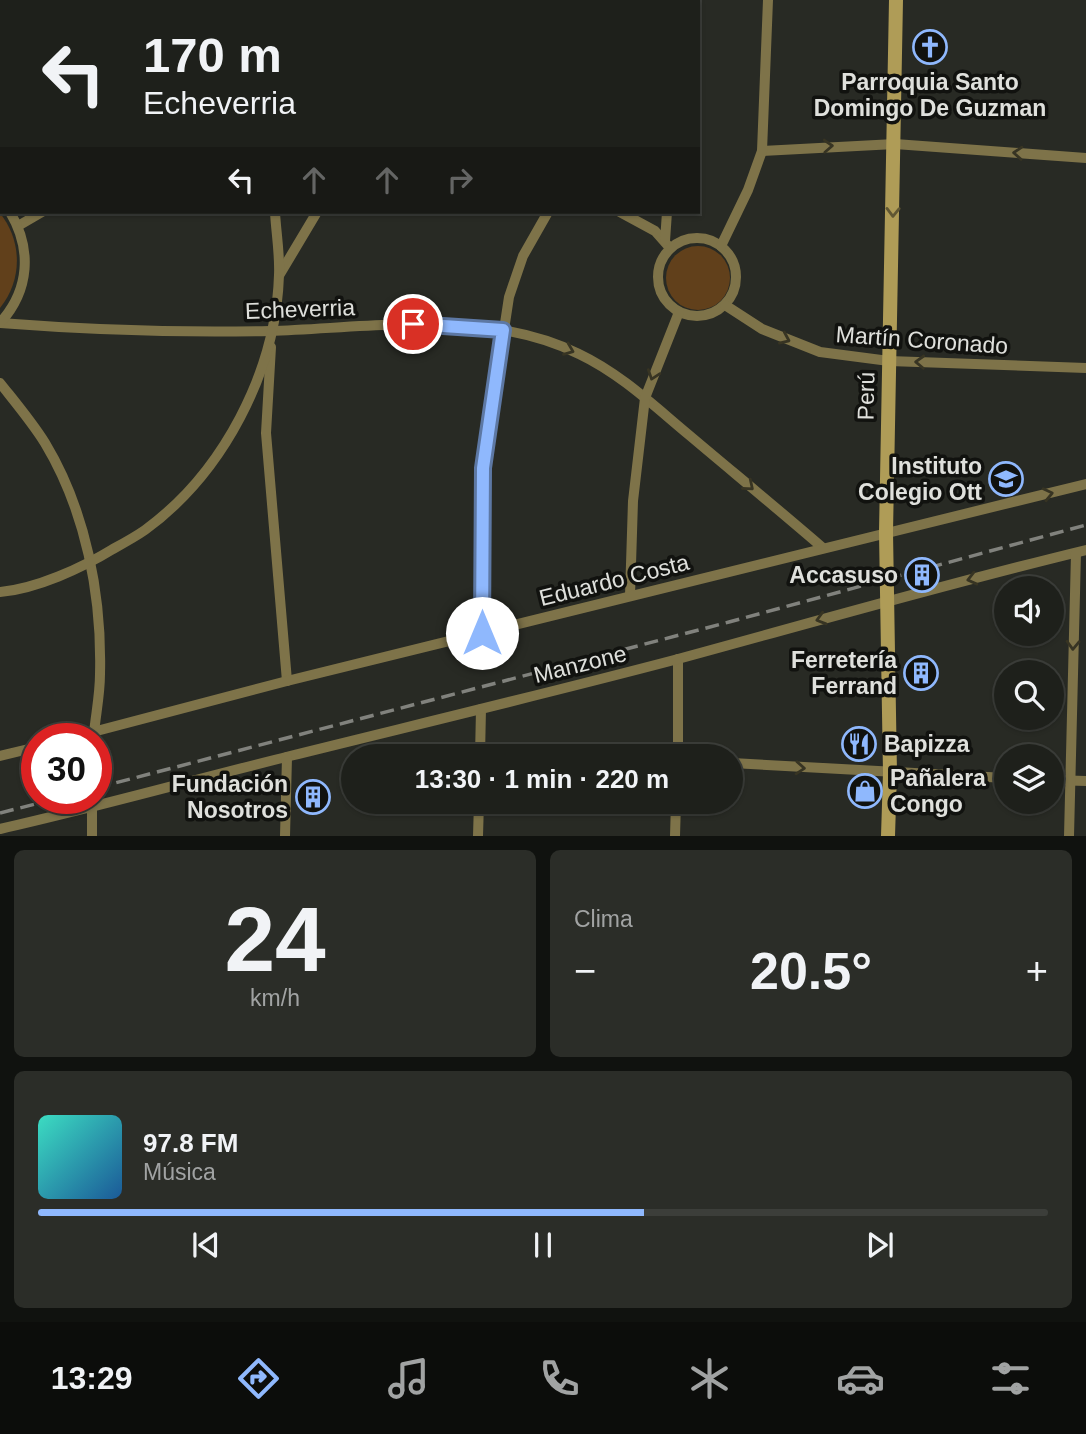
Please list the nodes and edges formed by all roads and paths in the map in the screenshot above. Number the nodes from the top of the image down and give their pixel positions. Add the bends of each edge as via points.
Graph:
1 (768, 0) edge
2 (896, 0) edge
3 (895, 144) junction
4 (762, 151) junction
5 (1086, 158) edge
6 (11, 214) edge
7 (38, 214) edge
8 (275, 214) edge
9 (316, 214) edge
10 (547, 214) edge
11 (624, 214) edge
12 (667, 214) edge
13 (18, 226) junction
14 (668, 244) junction
15 (721, 246) junction
16 (279, 275) junction
17 (725, 305) junction
18 (679, 312) junction
19 (0, 323) edge
20 (503, 330) junction
21 (272, 331) junction
22 (889, 360) junction
23 (1086, 368) edge
24 (0, 383) edge
25 (645, 398) junction
26 (1086, 484) edge
27 (886, 532) junction
28 (823, 548) junction
29 (1081, 551) edge
30 (90, 563) junction
31 (0, 592) edge
32 (631, 596) junction
33 (887, 600) junction
34 (482, 633) junction
35 (678, 659) junction
36 (287, 681) junction
37 (481, 709) junction
38 (95, 723) edge
39 (112, 728) edge
40 (480, 744) edge
41 (678, 744) edge
42 (21, 751) edge
43 (0, 756) edge
44 (287, 757) junction
45 (743, 765) edge
46 (890, 773) junction
47 (994, 777) edge
48 (1064, 780) edge
49 (1069, 780) junction
50 (1086, 781) edge
51 (112, 803) edge
52 (66, 814) edge
53 (92, 814) edge
54 (479, 814) edge
55 (676, 814) edge
56 (0, 829) edge
57 (92, 835) edge
58 (285, 835) edge
59 (478, 835) edge
60 (675, 835) edge
61 (888, 835) edge
62 (1069, 835) edge

1 - 4 street
2 - 3 street, Perú
4 -> 3 street
5 -> 3 street
3 -> 22 street, Perú
4 - 15 street
6 - 13 street
7 - 13 street
8 - 16 street
9 - 16 street
10 - 20 street via 523,256
11 - 14 street
12 - 14 street
13 - 19 street via 26,262 24,281 11,311
14 - 15 street via 696,238
14 - 18 street via 658,272 659,284
15 - 17 street via 730,256 736,281
16 - 21 street
17 - 18 street via 703,316
17 -> 22 street, Martín Coronado via 762,329 820,352
18 -> 25 street
19 - 21 street, Echeverria via 163,332
20 - 21 street, Echeverria via 413,324
20 -> 25 street, Echeverria via 578,353 625,380
20 - 34 street via 483,468
21 - 30 street via 249,399 226,442 190,489 145,530
21 - 36 street via 266,433
23 -> 22 street, Martín Coronado
22 - 27 street, Perú
24 - 30 street via 45,443 72,501
25 -> 28 street, Echeverria
25 - 32 street via 632,501
27 -> 26 street, Eduardo Costa
27 - 28 street, Eduardo Costa
27 - 33 street, Perú
28 - 32 street, Eduardo Costa
29 -> 33 street, Manzone
29 -> 49 street
30 - 31 street via 15,591
30 - 38 street via 100,642
32 - 34 street, Eduardo Costa
33 -> 35 street, Manzone
33 - 46 street, Perú
34 - 36 street, Eduardo Costa
35 - 37 street, Manzone
35 - 41 street
36 - 39 street, Eduardo Costa
37 - 40 street
37 - 44 street, Manzone
42 - 43 street
44 - 51 street, Manzone
44 - 58 street
45 -> 46 street
46 - 47 street
46 - 61 street, Perú
48 - 49 street
49 - 50 street
49 - 62 street
52 - 56 street, Manzone
53 - 57 street
54 - 59 street
55 - 60 street

